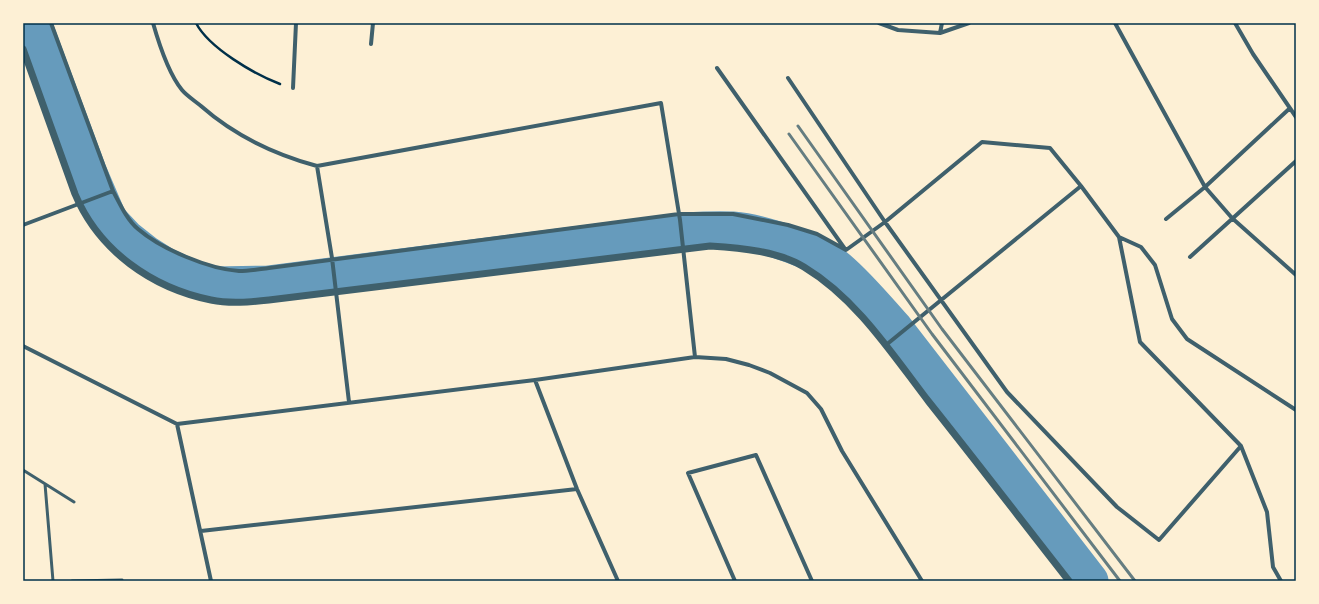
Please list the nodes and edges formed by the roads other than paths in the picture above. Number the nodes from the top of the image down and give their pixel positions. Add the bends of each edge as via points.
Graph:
1 (51, 23) edge
2 (153, 23) edge
3 (296, 23) edge
4 (373, 23) edge
5 (879, 23) edge
6 (942, 23) edge
7 (970, 23) edge
8 (1115, 23) edge
9 (1234, 23) edge
10 (940, 33) junction
11 (371, 44) dead end
12 (23, 49) edge
13 (717, 68) dead end
14 (788, 78) dead end
15 (293, 88) road end
16 (1289, 109) junction
17 (1296, 118) edge
18 (1296, 161) edge
19 (317, 166) junction
20 (1081, 186) junction
21 (1205, 187) junction
22 (113, 191) junction
23 (80, 204) junction
24 (679, 214) junction
25 (1232, 218) junction
26 (1166, 219) dead end
27 (885, 222) junction
28 (23, 226) edge
29 (1119, 237) junction
30 (683, 248) junction
31 (846, 250) junction
32 (1190, 257) dead end
33 (332, 258) junction
34 (1296, 275) edge
35 (336, 292) junction
36 (942, 301) junction
37 (886, 345) junction
38 (23, 346) edge
39 (695, 357) junction
40 (535, 380) junction
41 (349, 402) junction
42 (1296, 410) edge
43 (178, 424) junction
44 (1242, 446) junction
45 (23, 470) edge
46 (45, 484) junction
47 (577, 489) junction
48 (74, 502) dead end
49 (201, 531) junction
50 (122, 580) dead end
51 (52, 581) edge
52 (72, 581) edge
53 (211, 581) edge
54 (618, 581) edge
55 (736, 581) edge
56 (812, 581) edge
57 (922, 581) edge
58 (1069, 581) edge
59 (1281, 581) edge

1 - 22 street
2 - 19 street via 162,54 182,90 220,122 259,146
3 - 15 street
4 - 11 street
5 - 10 street via 898,30
6 - 10 street
7 - 10 street
8 - 21 street
9 - 16 street
12 - 23 street
13 - 31 street
14 - 27 street
16 - 17 street
16 - 21 street
18 - 25 street
19 - 24 street via 661,102
19 - 33 street
20 - 27 street via 1050,148 982,142
20 - 29 street
20 - 36 street
21 - 25 street
21 - 26 street
22 - 23 street
22 - 33 street via 138,229 196,262 239,271
23 - 28 street
23 - 35 street via 93,227 132,266 161,284 186,293 212,300 242,302
24 - 30 street
24 - 31 street via 733,214 788,225 817,234
24 - 33 street
25 - 32 street
25 - 34 street
27 - 31 street
27 - 36 street
29 - 42 street via 1141,247 1155,265 1172,319 1187,339
29 - 44 street via 1140,342
30 - 35 street
30 - 37 street via 733,247 803,266 848,300
30 - 39 street
33 - 35 street
35 - 41 street
36 - 37 street
36 - 44 street via 1007,392 1117,507 1159,540
37 - 58 street
38 - 43 street
39 - 40 street
39 - 57 street via 726,359 749,364 807,393 821,409 842,451
40 - 41 street
40 - 47 street
41 - 43 street
43 - 49 street
44 - 59 street via 1267,512 1273,567
45 - 46 lane
46 - 48 lane
46 - 51 lane
47 - 49 street
47 - 54 street
49 - 53 street
50 - 52 lane
55 - 56 street via 688,473 756,455

